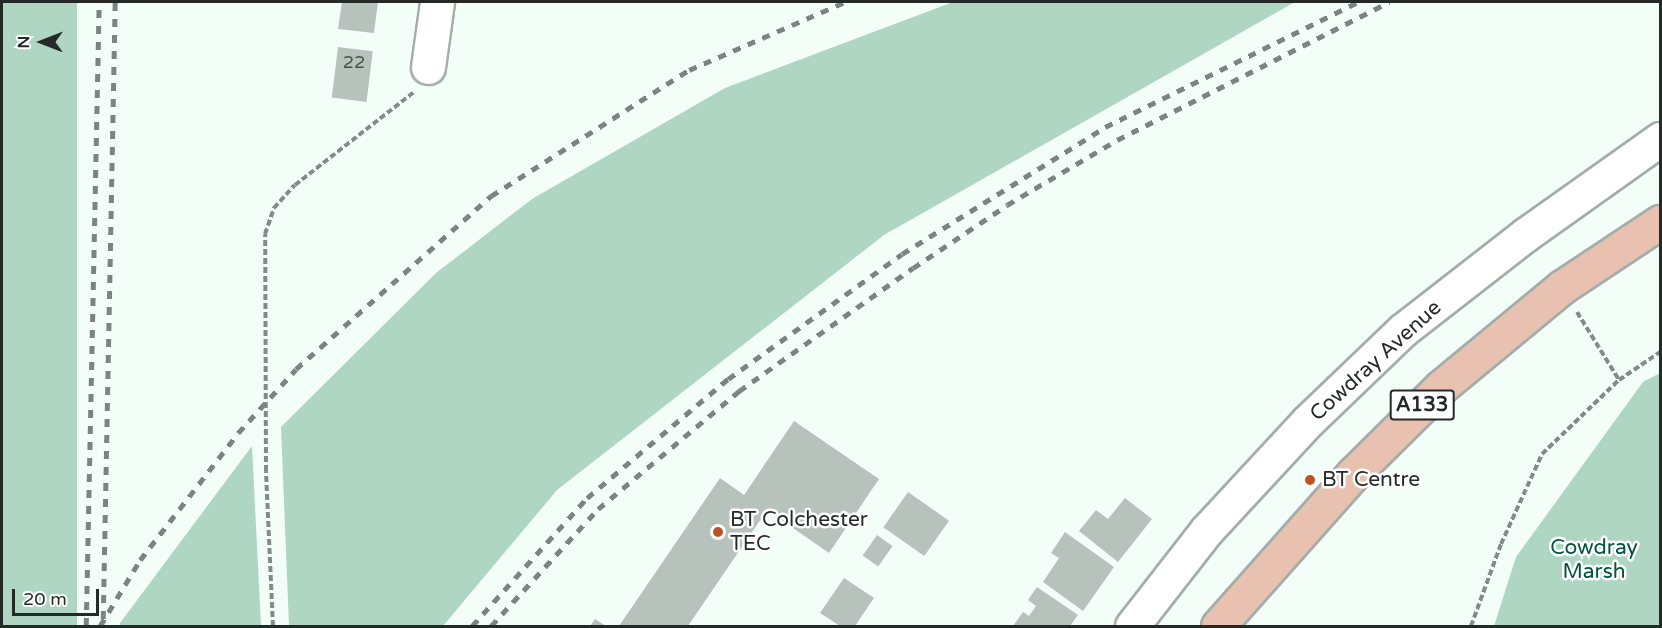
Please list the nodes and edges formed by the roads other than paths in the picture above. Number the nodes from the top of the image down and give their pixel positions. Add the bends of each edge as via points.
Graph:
1 (438, 2) edge
2 (429, 67) road end
3 (1660, 139) edge
4 (1660, 222) edge
5 (1132, 627) edge
6 (1218, 627) edge

1 - 2 street
3 - 5 street, Cowdray Avenue via 1525,235 1403,330 1308,422 1206,531
4 - 6 main road, A133 via 1563,287 1440,387 1353,474

